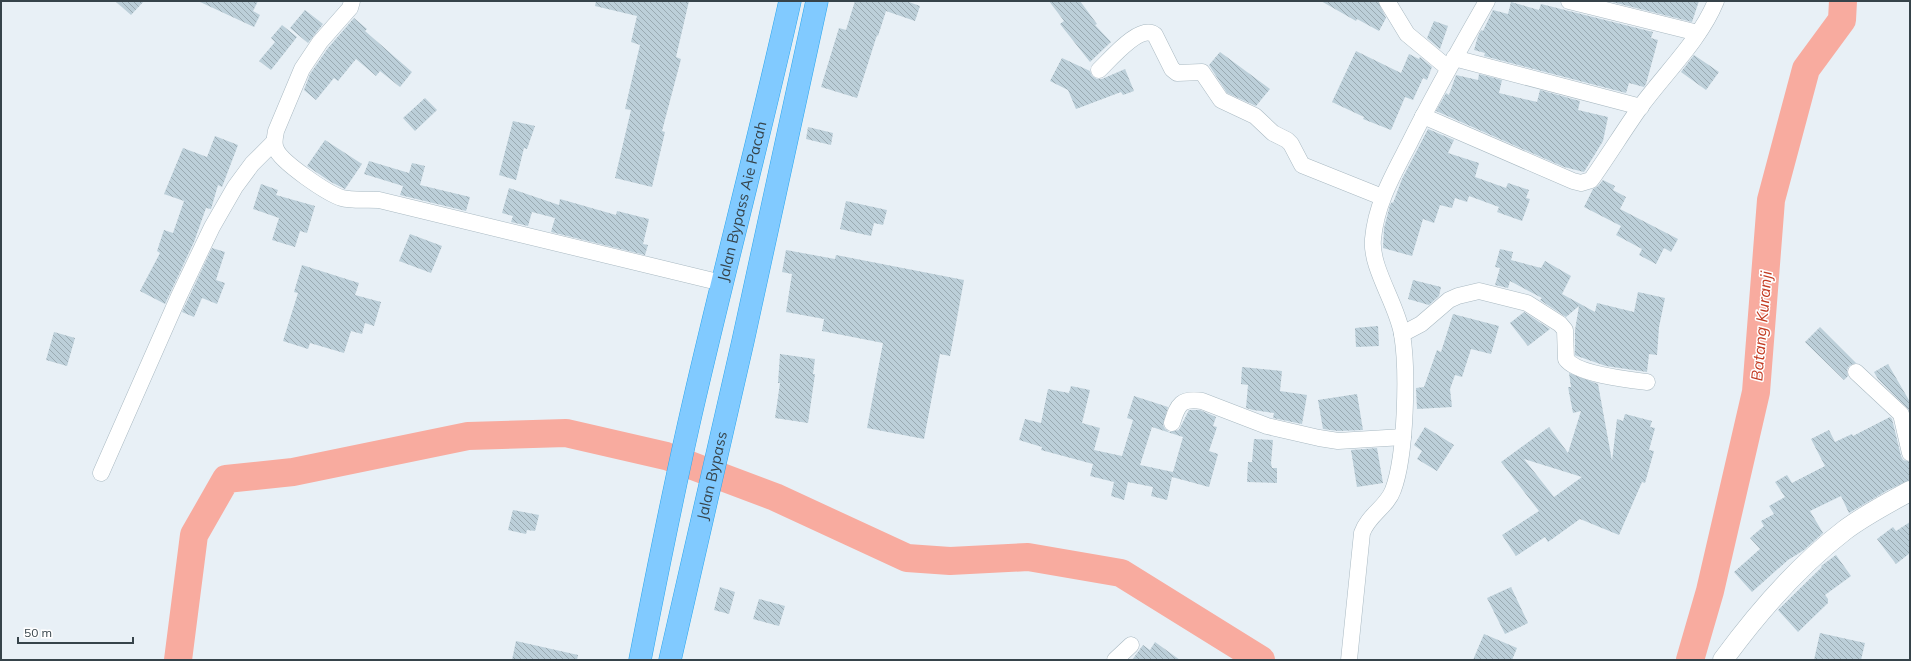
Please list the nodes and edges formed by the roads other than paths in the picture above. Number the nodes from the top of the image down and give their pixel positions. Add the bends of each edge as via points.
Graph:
1 (352, 1) edge
2 (790, 1) edge
3 (817, 1) edge
4 (1387, 1) edge
5 (1487, 1) edge
6 (1569, 1) edge
7 (1716, 1) edge
8 (1698, 33) junction
9 (1451, 63) junction
10 (1099, 70) dead end
11 (1640, 107) junction
12 (1423, 116) junction
13 (274, 142) junction
14 (1382, 197) junction
15 (722, 284) junction
16 (1402, 334) junction
17 (1856, 372) dead end
18 (1647, 382) dead end
19 (1172, 423) dead end
20 (1402, 437) junction
21 (1910, 453) edge
22 (101, 473) dead end
23 (1910, 491) edge
24 (1131, 645) dead end
25 (640, 660) edge
26 (670, 660) edge
27 (1114, 660) edge
28 (1349, 660) edge
29 (1723, 660) edge

1 - 13 street via 350,8 320,42 302,69 281,115
2 - 15 highway, Jalan Bypass Aie Pacah
3 - 26 highway, Jalan Bypass
4 - 9 street via 1407,34
5 - 9 street
6 - 8 street
7 - 8 street via 1711,15
8 - 11 street
9 - 11 street
9 - 12 street
10 - 14 street via 1131,40 1145,32 1152,32 1172,69 1177,73 1202,72 1221,100 1255,116 1273,133 1287,140 1302,165
11 - 12 street via 1591,180 1581,183
12 - 14 street
13 - 15 street via 276,151 282,158 317,185 342,198 379,200
13 - 22 street via 252,164 235,187 212,227
14 - 16 street via 1375,225 1373,250
15 - 25 highway, Jalan Bypass Aie Pacah via 663,541
16 - 18 street via 1421,324 1449,300 1479,292 1527,303 1560,324 1565,330 1566,359 1573,365 1610,377
16 - 20 street
17 - 21 street via 1900,414
19 - 20 street via 1176,409 1181,403 1192,399 1267,426 1319,438 1338,441
20 - 28 street via 1394,489 1390,498 1365,524 1362,533
23 - 29 street via 1846,530 1810,560 1755,616
24 - 27 street

